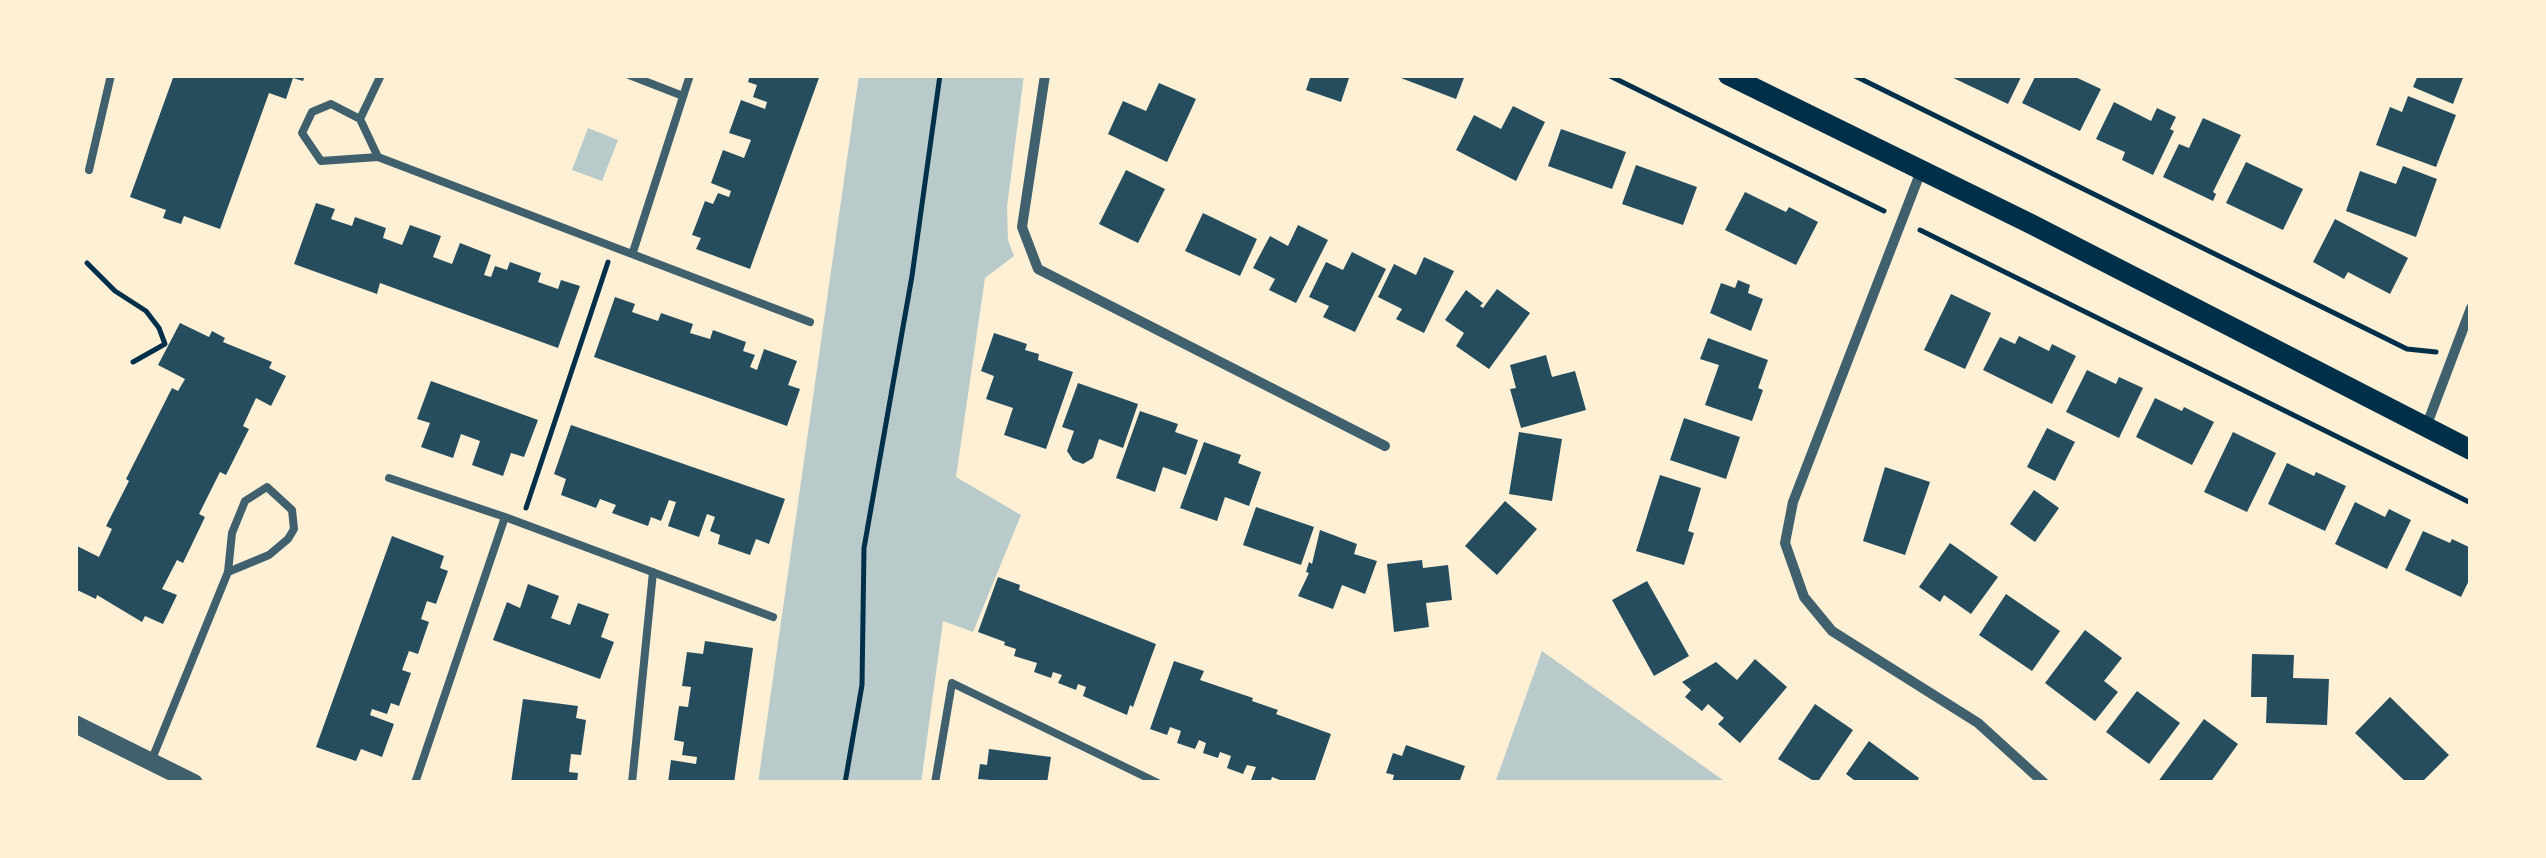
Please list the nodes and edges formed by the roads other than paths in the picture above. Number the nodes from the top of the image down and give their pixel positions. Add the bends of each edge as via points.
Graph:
1 (112, 75) edge
2 (381, 75) edge
3 (629, 75) edge
4 (690, 75) edge
5 (1045, 75) edge
6 (1728, 75) edge
7 (683, 96) junction
8 (360, 119) junction
9 (378, 157) junction
10 (90, 170) dead end
11 (1921, 171) junction
12 (633, 252) junction
13 (2471, 308) edge
14 (810, 322) dead end
15 (2426, 428) junction
16 (1385, 446) dead end
17 (2471, 450) edge
18 (389, 478) dead end
19 (505, 517) junction
20 (228, 572) junction
21 (653, 572) junction
22 (772, 617) dead end
23 (75, 724) edge
24 (150, 763) junction
25 (194, 783) edge
26 (415, 783) edge
27 (632, 783) edge
28 (935, 783) edge
29 (1158, 783) edge
30 (2044, 783) edge

1 - 10 lane
2 - 8 lane
3 - 7 lane
4 - 7 lane
5 - 16 street via 1022,228 1038,269
6 - 11 main road
7 - 12 lane
8 - 9 lane
8 - 9 lane via 331,104 312,112 302,133 321,161
9 - 12 lane
11 - 15 main road
11 - 30 street via 1792,502 1785,543 1804,596 1832,631 1978,723
12 - 14 lane
13 - 15 street
15 - 17 main road
18 - 19 lane
19 - 21 lane
19 - 26 lane
20 - 20 lane via 232,532 246,501 267,487 292,510 294,529 269,555
20 - 24 lane
21 - 22 lane
21 - 27 lane
23 - 24 street
24 - 25 street
28 - 29 lane via 952,683

